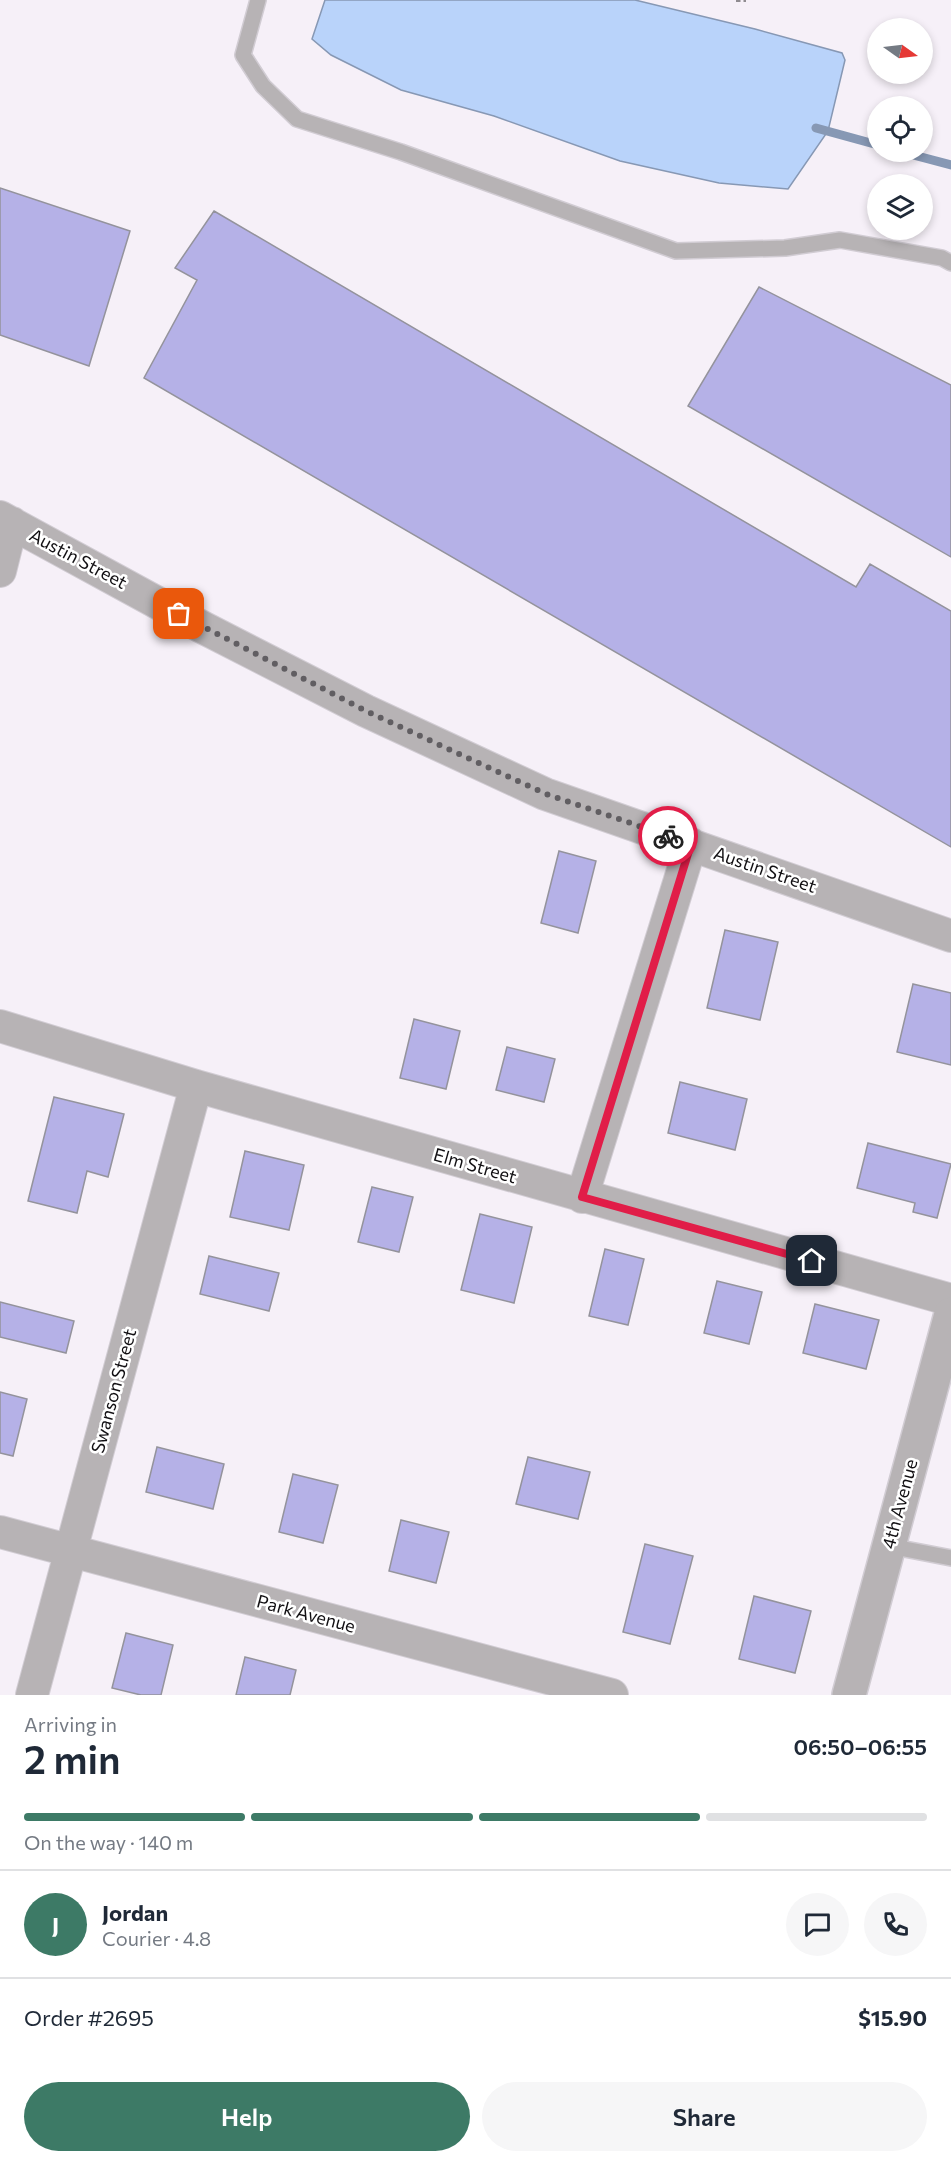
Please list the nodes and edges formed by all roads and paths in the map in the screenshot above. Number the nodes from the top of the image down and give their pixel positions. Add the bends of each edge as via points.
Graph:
1 (258, 0) edge
2 (736, 0) edge
3 (746, 0) edge
4 (951, 263) edge
5 (6, 520) edge
6 (0, 571) edge
7 (691, 844) junction
8 (951, 936) edge
9 (0, 1026) edge
10 (196, 1086) junction
11 (582, 1197) junction
12 (951, 1300) edge
13 (951, 1314) edge
14 (0, 1532) edge
15 (889, 1546) junction
16 (71, 1552) junction
17 (951, 1558) edge
18 (32, 1695) edge
19 (612, 1695) edge
20 (849, 1695) edge

1 - 4 lane via 243,55 263,86 297,119 676,251 785,248 840,240 942,258
2 - 3 path
5 - 6 street
5 - 7 street, Austin Street via 366,711 546,794
7 - 8 street, Austin Street
7 - 11 street
9 - 10 street, Elm Street
10 - 11 street, Elm Street
10 - 16 street, Swanson Street
11 - 12 street, Elm Street
13 - 15 street, 4th Avenue
14 - 16 street, Park Avenue
15 - 17 lane
15 - 20 street, 4th Avenue
16 - 18 street, Swanson Street
16 - 19 street, Park Avenue

